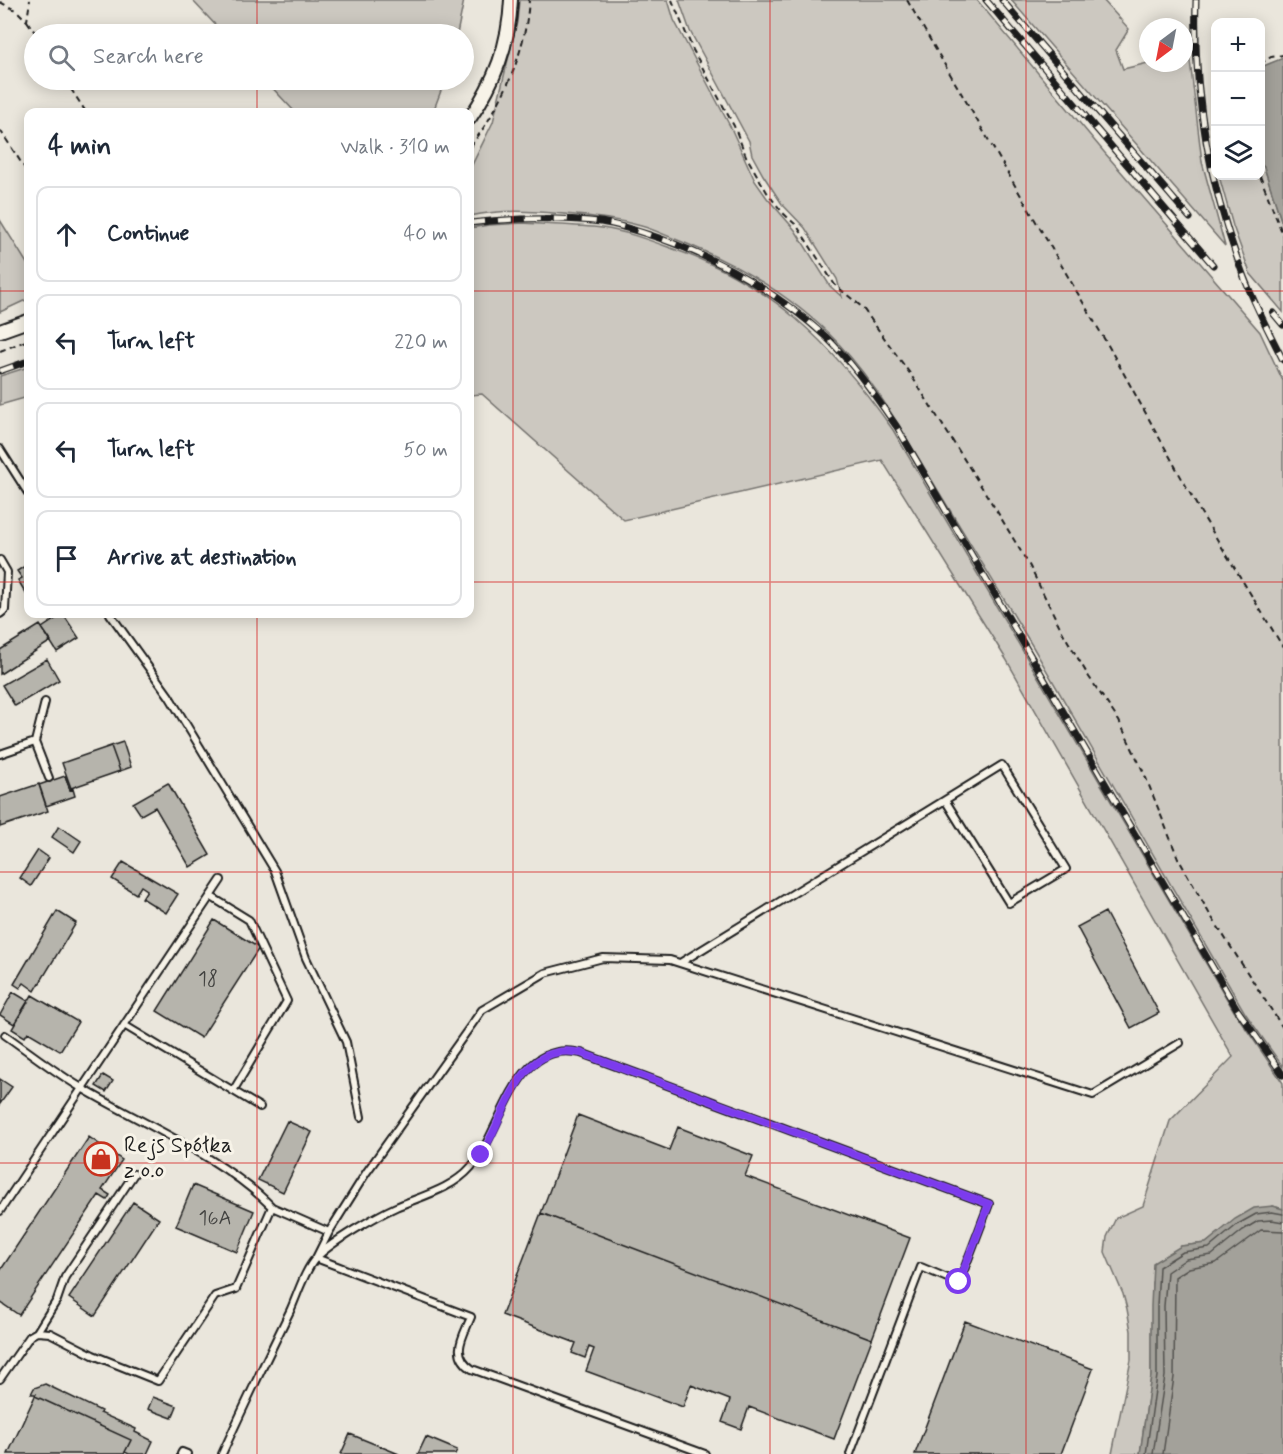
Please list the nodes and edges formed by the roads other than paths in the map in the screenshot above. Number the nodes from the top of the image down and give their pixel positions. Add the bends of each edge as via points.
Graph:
1 (511, 0) edge
2 (474, 111) edge
3 (24, 322) edge
4 (0, 331) edge
5 (0, 449) edge
6 (24, 487) edge
7 (0, 561) edge
8 (0, 614) edge
9 (113, 618) edge
10 (45, 702) dead end
11 (35, 742) junction
12 (0, 754) edge
13 (49, 778) dead end
14 (945, 800) junction
15 (221, 880) dead end
16 (210, 896) junction
17 (680, 963) junction
18 (124, 1025) junction
19 (5, 1035) dead end
20 (1180, 1043) dead end
21 (82, 1088) junction
22 (233, 1091) junction
23 (260, 1107) dead end
24 (361, 1118) dead end
25 (134, 1174) dead end
26 (272, 1207) junction
27 (0, 1211) edge
28 (329, 1232) junction
29 (316, 1258) junction
30 (37, 1332) junction
31 (0, 1379) edge
32 (181, 1454) edge
33 (187, 1454) edge
34 (222, 1454) edge
35 (705, 1454) edge
36 (849, 1454) edge

1 - 2 street via 498,69
3 - 4 street
5 - 6 lane
7 - 8 lane via 8,572 6,610
9 - 24 lane via 169,696 275,871 306,958 346,1042
10 - 11 lane
11 - 12 lane
11 - 13 lane
14 - 14 lane via 1009,903 1066,869 1002,765
14 - 17 lane
15 - 16 lane
16 - 18 lane
16 - 22 lane via 249,920 287,1001
17 - 20 lane via 1093,1095
17 - 28 lane via 603,958 545,973 482,1011 366,1173
18 - 21 lane
18 - 22 lane
19 - 21 lane
21 - 26 lane via 218,1164 255,1189
21 - 27 lane
22 - 23 lane
25 - 30 lane via 65,1277 57,1300
26 - 28 lane
26 - 30 lane via 236,1289 215,1296 158,1381 50,1333
28 - 29 lane
29 - 34 lane
29 - 35 lane via 471,1317 459,1350 472,1369
29 - 36 lane via 379,1215 460,1178 488,1144 510,1095 529,1067 553,1053 568,1050 989,1204 959,1282 921,1267
30 - 31 lane via 30,1336
32 - 33 lane

